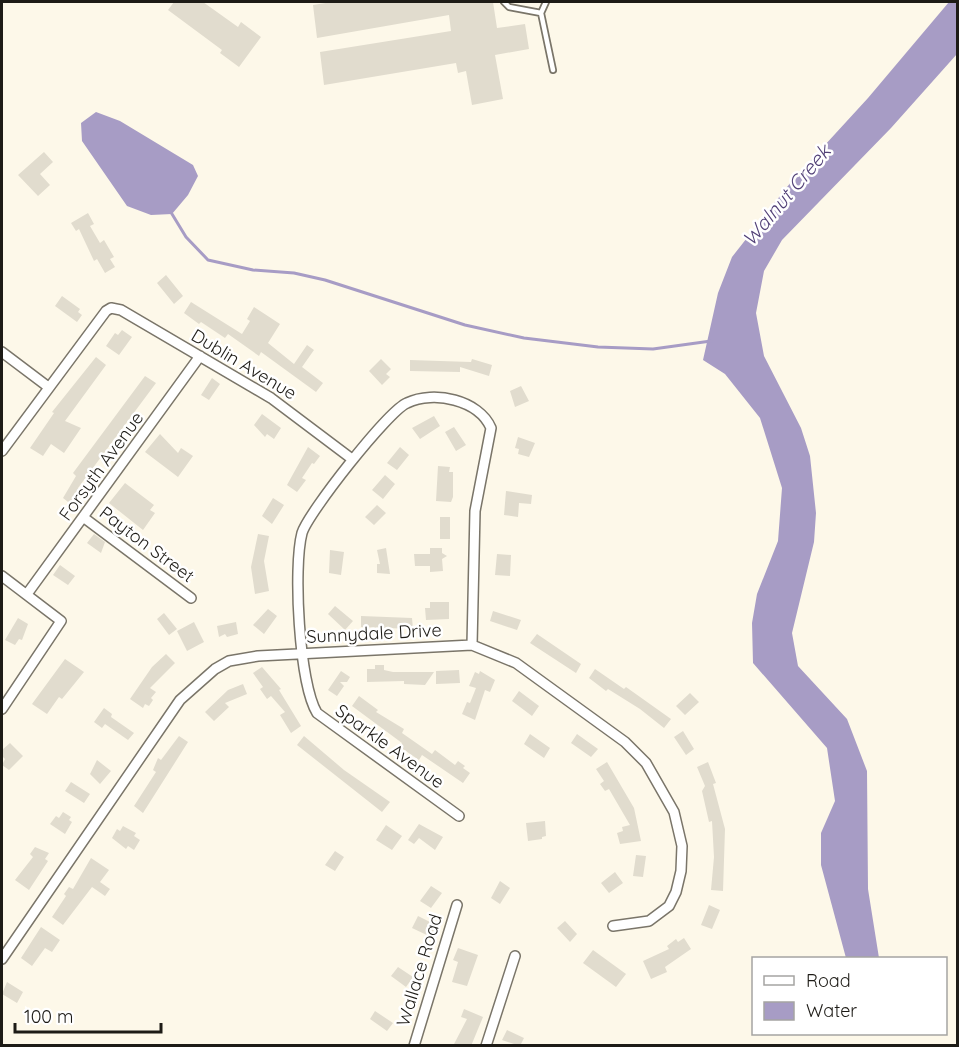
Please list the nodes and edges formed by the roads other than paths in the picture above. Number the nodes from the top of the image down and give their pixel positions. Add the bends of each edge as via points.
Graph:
1 (504, 2) edge
2 (546, 2) edge
3 (541, 13) junction
4 (553, 70) dead end
5 (2, 352) edge
6 (200, 356) junction
7 (47, 386) junction
8 (2, 451) edge
9 (352, 459) junction
10 (83, 517) junction
11 (2, 576) edge
12 (27, 594) junction
13 (191, 598) dead end
14 (472, 645) junction
15 (303, 652) junction
16 (2, 709) edge
17 (459, 816) dead end
18 (457, 905) dead end
19 (613, 926) dead end
20 (515, 956) dead end
21 (2, 959) edge
22 (414, 1046) edge
23 (486, 1046) edge

1 - 3 lane via 508,7
2 - 3 lane
3 - 4 lane
5 - 7 street
6 - 7 street, Dublin Avenue via 111,308
6 - 9 street, Dublin Avenue via 272,398
6 - 10 street, Forsyth Avenue
7 - 8 street
9 - 14 street, Sparkle Avenue via 393,413 424,398 463,403 488,421 492,428 475,510
9 - 15 street, Sparkle Avenue via 310,514 303,533 297,573
10 - 12 street, Forsyth Avenue
10 - 13 street, Payton Street
11 - 12 street
12 - 16 street via 61,621
14 - 15 street, Sunnydale Drive
14 - 19 street, Sunnydale Drive via 516,663 607,729 646,763 674,812 682,846 676,892 669,906 649,921
15 - 17 street, Sparkle Avenue via 307,688 317,713
15 - 21 street, Sunnydale Drive via 229,661 190,688
18 - 22 street, Wallace Road
20 - 23 street

